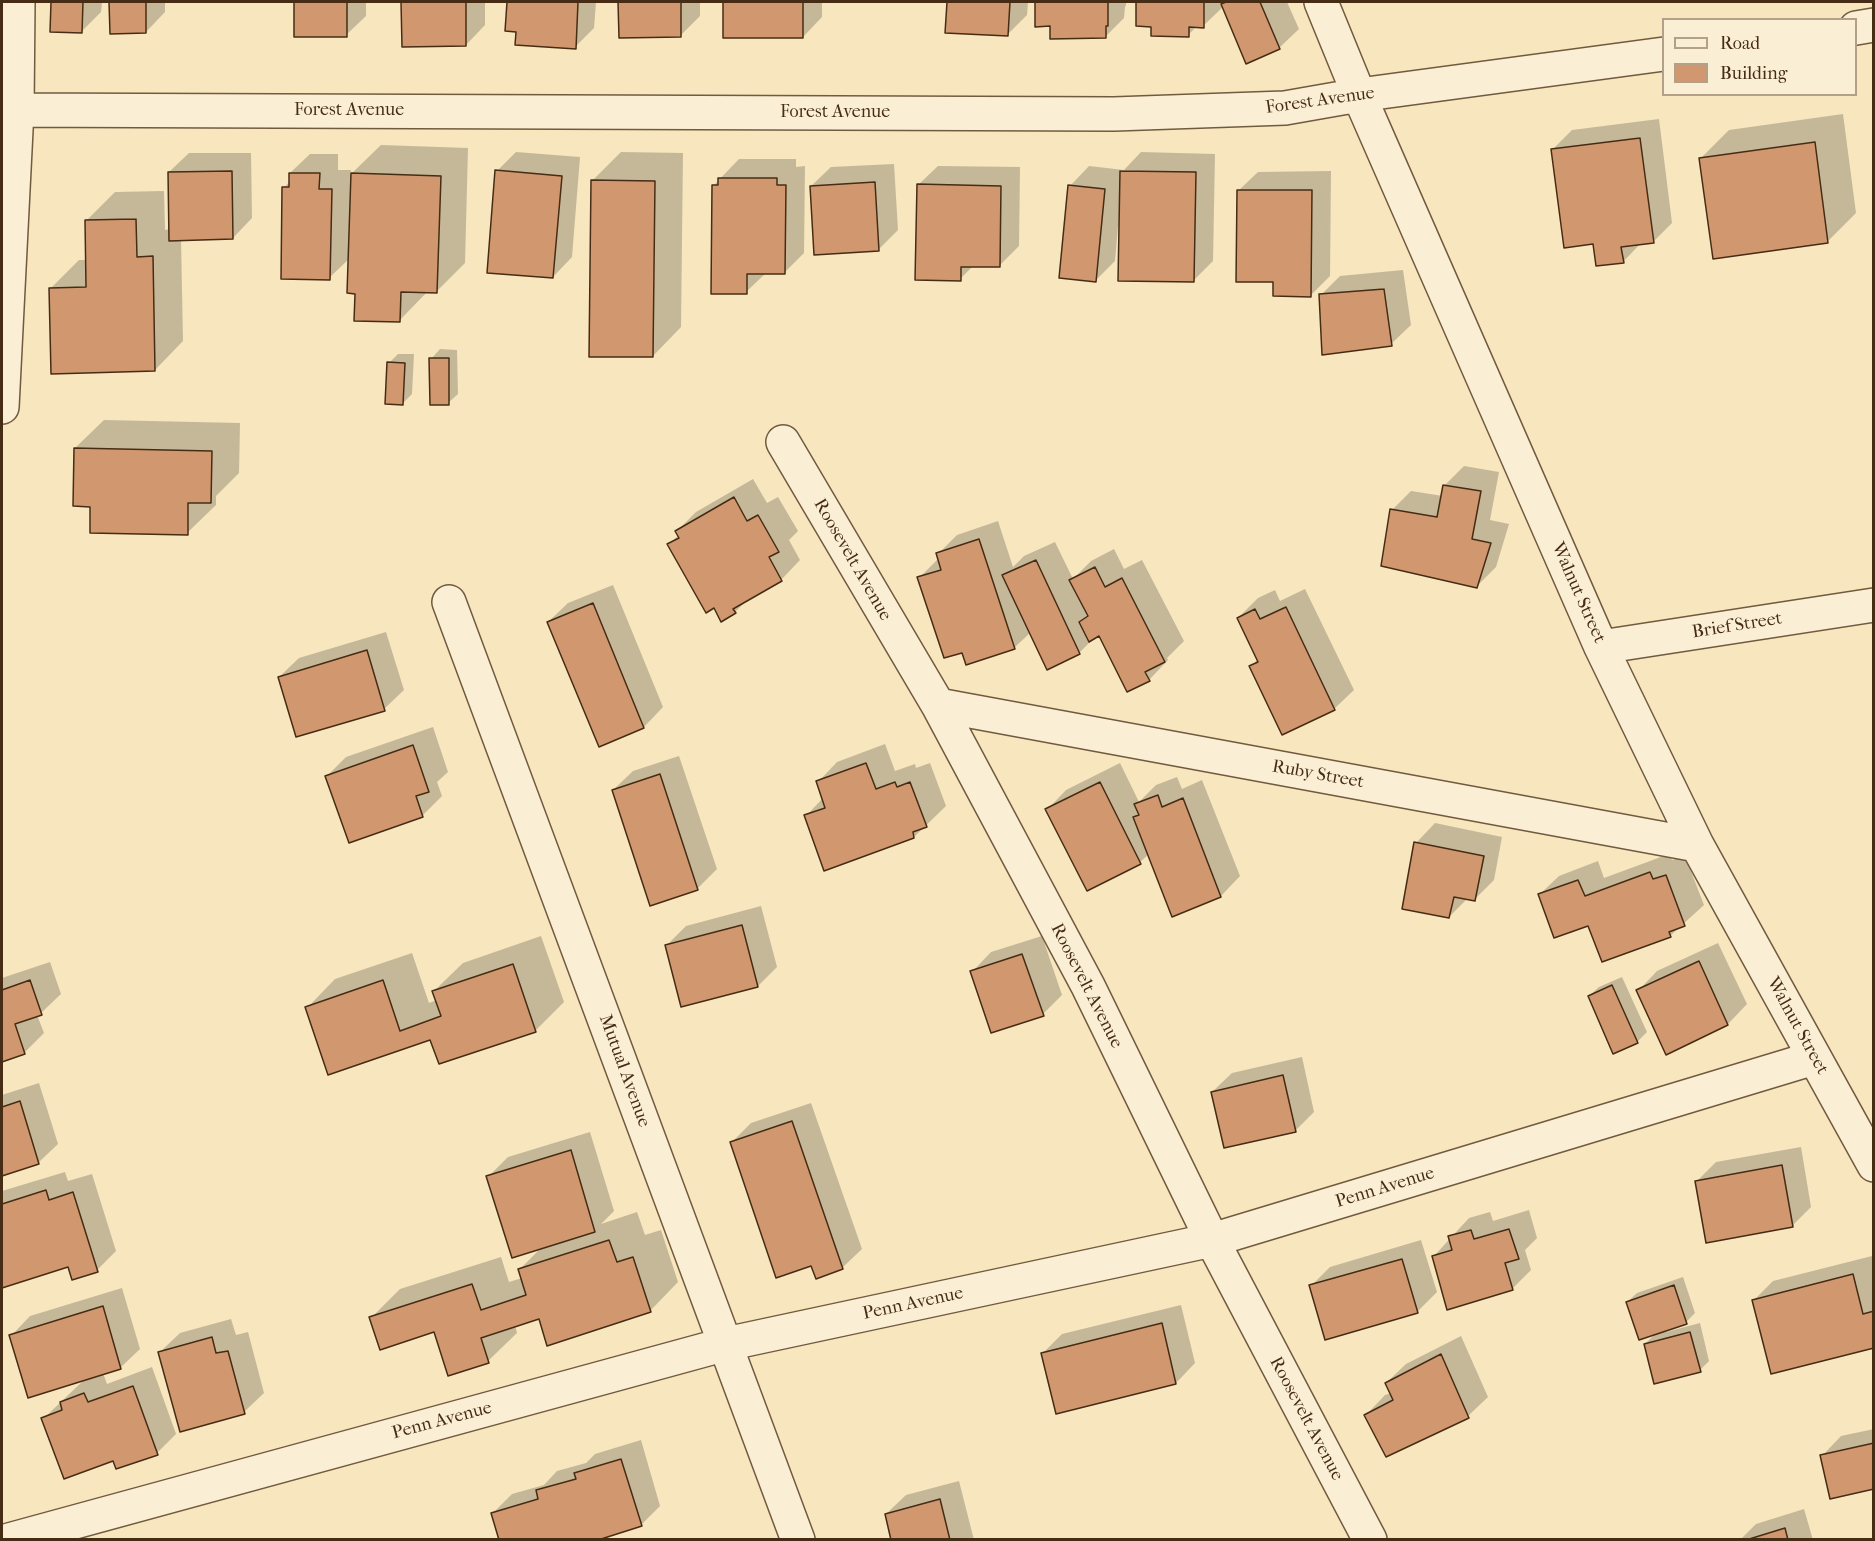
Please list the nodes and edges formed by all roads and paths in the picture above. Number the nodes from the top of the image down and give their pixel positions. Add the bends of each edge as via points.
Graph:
1 (18, 2) edge
2 (1321, 2) edge
3 (1874, 25) edge
4 (1857, 28) edge
5 (1662, 54) edge
6 (1359, 95) junction
7 (9, 110) edge
8 (2, 407) edge
9 (783, 442) dead end
10 (449, 602) dead end
11 (1874, 605) edge
12 (1601, 647) junction
13 (938, 705) junction
14 (1697, 845) junction
15 (1814, 1058) junction
16 (1874, 1166) edge
17 (1212, 1240) junction
18 (726, 1344) junction
19 (2, 1512) edge
20 (11, 1539) edge
21 (798, 1539) edge
22 (1370, 1539) edge

1 - 7 street
2 - 6 street, Walnut Street
3 - 4 street
5 - 6 street, Forest Avenue
6 - 7 street, Forest Avenue via 1285,108 1114,114
6 - 12 street, Walnut Street
7 - 8 street
9 - 13 street, Roosevelt Avenue
10 - 18 street, Mutual Avenue
11 - 12 street, Brief Street
12 - 14 street, Walnut Street
13 - 14 street, Ruby Street
13 - 17 street, Roosevelt Avenue via 1088,986
14 - 15 street, Walnut Street
15 - 16 street, Walnut Street
15 - 17 street, Penn Avenue
17 - 18 street, Penn Avenue
17 - 22 street, Roosevelt Avenue
18 - 20 street, Penn Avenue
18 - 21 street, Mutual Avenue
19 - 20 street

